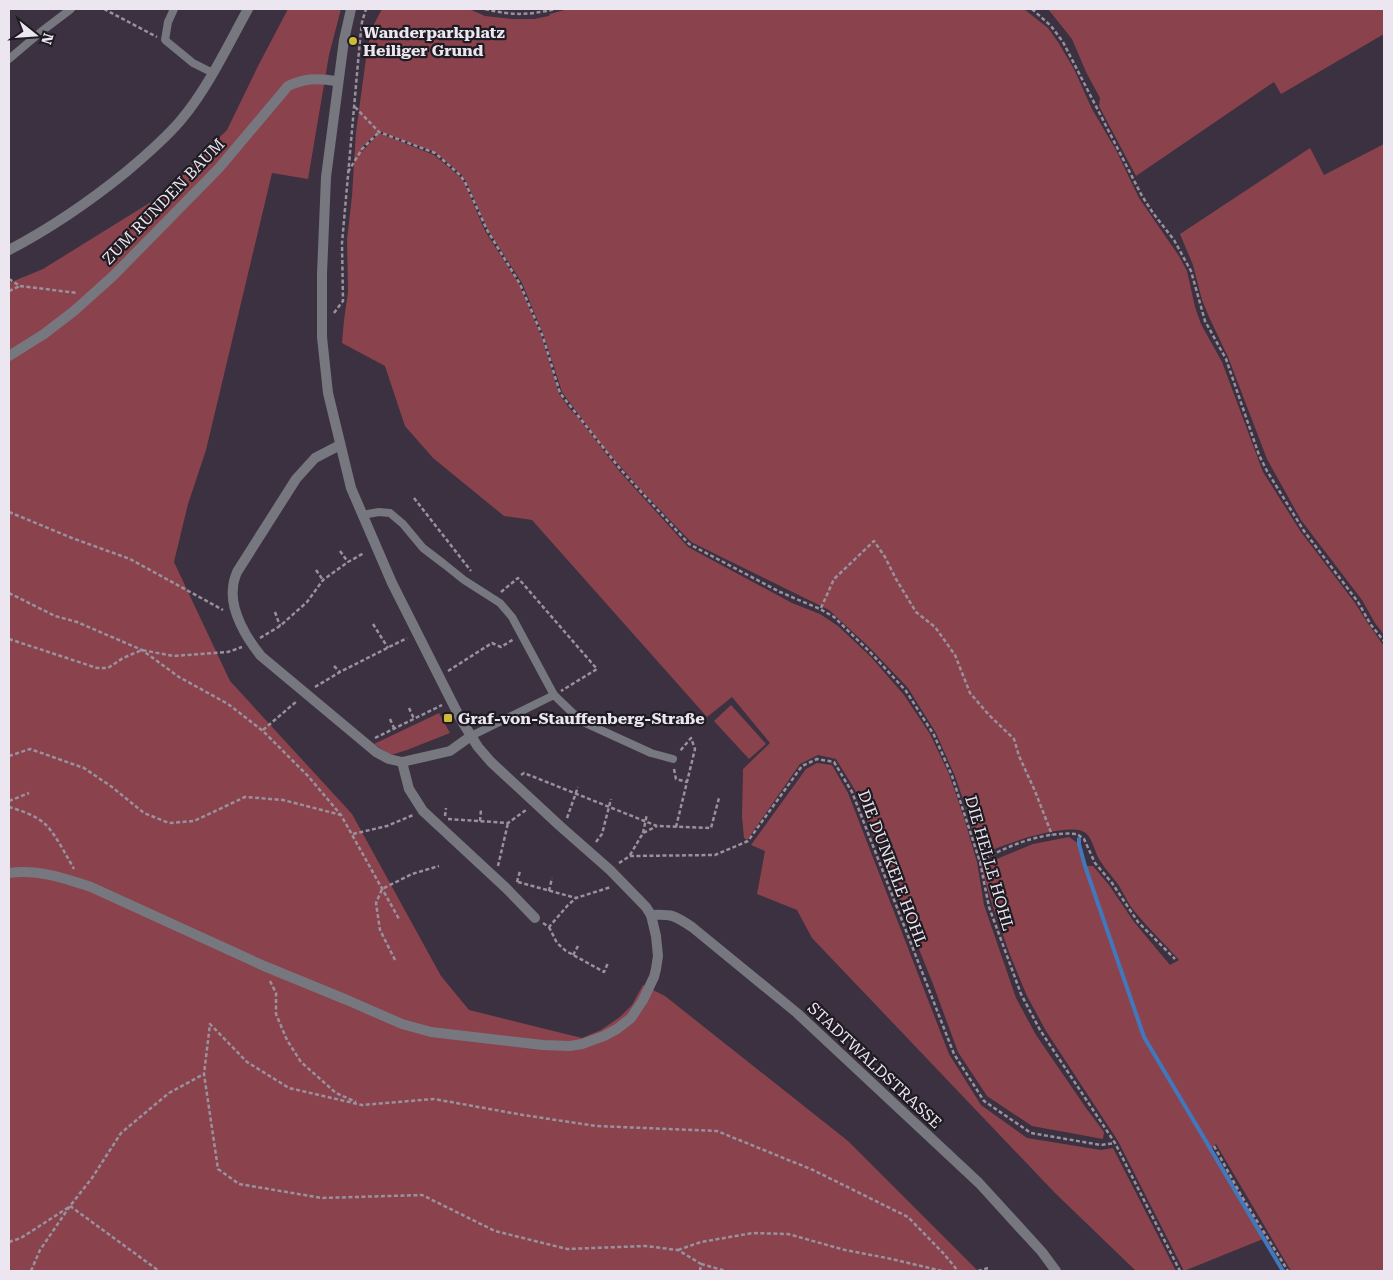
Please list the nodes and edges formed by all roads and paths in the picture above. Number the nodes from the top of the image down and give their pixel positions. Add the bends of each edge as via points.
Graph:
1 (71, 9) edge
2 (104, 9) edge
3 (174, 9) edge
4 (248, 9) edge
5 (351, 9) edge
6 (366, 9) edge
7 (485, 9) edge
8 (556, 9) edge
9 (1032, 9) edge
10 (165, 40) junction
11 (9, 59) edge
12 (213, 73) junction
13 (338, 81) junction
14 (355, 107) junction
15 (379, 132) junction
16 (348, 173) junction
17 (9, 250) edge
18 (9, 278) edge
19 (20, 286) junction
20 (9, 291) edge
21 (92, 295) junction
22 (322, 329) junction
23 (9, 356) edge
24 (340, 445) junction
25 (414, 498) dead end
26 (9, 512) edge
27 (362, 515) junction
28 (340, 551) dead end
29 (364, 553) dead end
30 (348, 562) junction
31 (316, 570) dead end
32 (323, 580) junction
33 (464, 580) junction
34 (9, 593) edge
35 (500, 593) dead end
36 (820, 609) junction
37 (275, 612) dead end
38 (238, 618) junction
39 (373, 624) dead end
40 (280, 626) junction
41 (521, 635) junction
42 (9, 639) edge
43 (404, 639) dead end
44 (1384, 641) edge
45 (251, 643) junction
46 (388, 648) junction
47 (142, 650) junction
48 (334, 666) dead end
49 (340, 672) junction
50 (438, 677) junction
51 (566, 688) dead end
52 (305, 694) junction
53 (554, 695) junction
54 (450, 700) junction
55 (409, 708) dead end
56 (390, 719) dead end
57 (414, 719) junction
58 (394, 728) junction
59 (263, 730) junction
60 (471, 736) junction
61 (365, 743) junction
62 (9, 756) edge
63 (673, 759) junction
64 (402, 762) junction
65 (542, 773) dead end
66 (541, 780) junction
67 (512, 782) junction
68 (687, 782) junction
69 (578, 786) dead end
70 (29, 793) dead end
71 (576, 794) junction
72 (719, 798) dead end
73 (611, 799) dead end
74 (9, 801) edge
75 (536, 804) junction
76 (9, 807) edge
77 (609, 807) junction
78 (446, 808) dead end
79 (481, 810) dead end
80 (427, 814) junction
81 (647, 814) dead end
82 (341, 815) junction
83 (445, 818) junction
84 (480, 821) junction
85 (645, 821) junction
86 (508, 823) junction
87 (560, 826) junction
88 (657, 826) junction
89 (676, 826) junction
90 (643, 832) junction
91 (353, 834) junction
92 (1052, 835) junction
93 (589, 851) junction
94 (630, 856) junction
95 (980, 862) junction
96 (439, 866) dead end
97 (610, 870) junction
98 (520, 871) dead end
99 (9, 873) edge
100 (496, 878) junction
101 (552, 878) dead end
102 (517, 882) junction
103 (623, 883) junction
104 (82, 884) junction
105 (382, 889) junction
106 (549, 891) junction
107 (576, 898) junction
108 (650, 915) junction
109 (535, 918) joint
110 (399, 919) dead end
111 (549, 927) junction
112 (578, 946) dead end
113 (573, 955) junction
114 (395, 960) dead end
115 (1175, 960) dead end
116 (608, 963) dead end
117 (264, 966) junction
118 (204, 1074) junction
119 (362, 1105) junction
120 (1115, 1143) junction
121 (1214, 1146) dead end
122 (70, 1206) junction
123 (9, 1242) edge
124 (678, 1250) junction
125 (701, 1264) junction
126 (988, 1268) dead end
127 (31, 1271) edge
128 (159, 1271) edge
129 (700, 1271) edge
130 (726, 1271) edge
131 (942, 1271) edge
132 (958, 1271) edge
133 (978, 1271) edge
134 (1056, 1271) edge
135 (1180, 1271) edge
136 (1288, 1271) edge

1 - 11 lane
2 - 10 path
3 - 10 lane
4 - 12 street
5 - 13 street
6 - 14 path via 362,22
7 - 8 path via 515,15
9 - 44 path via 1063,42 1142,196 1183,255 1205,321 1226,359 1267,471 1304,531
10 - 12 lane via 193,63
12 - 17 street via 182,119 148,153 99,194
13 - 21 street, ZUM RUNDEN BAUM via 312,78 288,86 219,168
13 - 22 street via 326,177
14 - 15 path
14 - 16 path
15 - 16 path via 362,149
15 - 36 path, DIE HELLE HOHL via 434,153 460,175 487,230 520,284 543,337 560,394 621,470 689,544 794,599
16 - 22 path via 342,242 343,301
18 - 19 path
19 - 20 path
19 - 21 path
21 - 23 street, ZUM RUNDEN BAUM via 44,334
22 - 24 street via 328,393
24 - 27 street
24 - 38 street via 315,458 296,479 237,572 232,590
25 - 33 path via 474,575
26 - 38 path via 130,559
27 - 33 lane via 390,513 424,548
27 - 50 street
28 - 30 path
29 - 30 path
30 - 32 path
31 - 32 path
32 - 40 path via 307,602
33 - 41 lane via 500,603
34 - 47 path via 55,616
35 - 51 path via 518,578 597,669
36 - 92 path via 834,579 874,541 916,612 935,627 955,655 970,693 1014,739
36 - 95 path, DIE HELLE HOHL via 843,625 871,653 916,706 934,735 952,776
37 - 40 path
38 - 45 street
39 - 46 path
40 - 45 path
41 - 50 path via 500,647 492,643
41 - 53 lane
42 - 47 path via 98,668 108,668
43 - 46 path
45 - 47 path via 228,652 173,656
45 - 52 street via 261,656
46 - 49 path
47 - 59 path
48 - 49 path
49 - 52 path
50 - 54 street
52 - 59 path
52 - 61 street
53 - 60 lane
53 - 63 lane via 582,721 651,753
54 - 57 path
54 - 60 street
55 - 57 path
56 - 58 path
57 - 58 path
58 - 61 path
59 - 82 path
60 - 64 street via 450,751
60 - 67 street
61 - 64 street via 389,759
62 - 82 path via 30,749 84,768 144,813 169,823 194,821 244,797 282,800
63 - 68 path via 676,779
63 - 68 path via 691,738 695,749
64 - 80 street via 409,789
65 - 66 path
66 - 67 path via 524,773
66 - 71 path
67 - 75 street
68 - 89 path
69 - 71 path
70 - 74 path
71 - 77 path
71 - 87 path via 566,820
72 - 89 path via 711,828
73 - 77 path
75 - 86 path
75 - 87 street
76 - 104 path via 45,824
77 - 85 path
77 - 93 path via 602,834
78 - 83 path
79 - 84 path
80 - 83 path
80 - 91 path
80 - 100 street
81 - 85 path
82 - 91 path
83 - 84 path
84 - 86 path
85 - 88 path
85 - 90 path
86 - 100 path
87 - 93 street
88 - 89 path
88 - 90 path
90 - 94 path
91 - 105 path
92 - 95 path via 1013,845
92 - 115 path via 1077,834 1084,839 1095,863 1138,922
93 - 97 street
94 - 97 path
94 - 120 path, DIE DUNKELE HOHL via 715,855 748,841 802,766 817,758 834,762 852,792 954,1054 984,1101 1030,1133 1102,1146
95 - 120 path, DIE HELLE HOHL via 989,907 1021,994 1040,1030
96 - 105 path via 412,874
97 - 103 street
98 - 102 path
99 - 104 street via 38,872
100 - 102 path
100 - 109 street
101 - 106 path
102 - 106 path
103 - 107 path
103 - 108 street
104 - 117 street
105 - 110 path
105 - 114 path via 376,903 380,930
106 - 107 path
107 - 111 path
108 - 117 street via 658,962 654,978 638,1009 618,1029 570,1046 543,1046 431,1032 402,1024
108 - 134 street, STADTWALDSTRASSE via 678,917 797,1013 979,1183
109 - 111 path
111 - 113 path via 557,943
112 - 113 path
113 - 116 path via 604,972
117 - 119 path via 276,993 276,1014 301,1062 336,1093
118 - 119 path via 210,1024 247,1062 289,1088
118 - 122 path via 169,1093 121,1133
118 - 124 path via 218,1169 239,1184 322,1198 422,1195 495,1231 567,1249 645,1246
119 - 132 path via 434,1099 596,1126 717,1131 813,1170 908,1217
120 - 135 path, DIE HELLE HOHL
121 - 136 path
122 - 123 path via 21,1238
122 - 127 path via 40,1250
122 - 128 path
124 - 125 path
124 - 131 path via 701,1242 753,1233 788,1234
125 - 129 path
125 - 130 path
126 - 133 path

